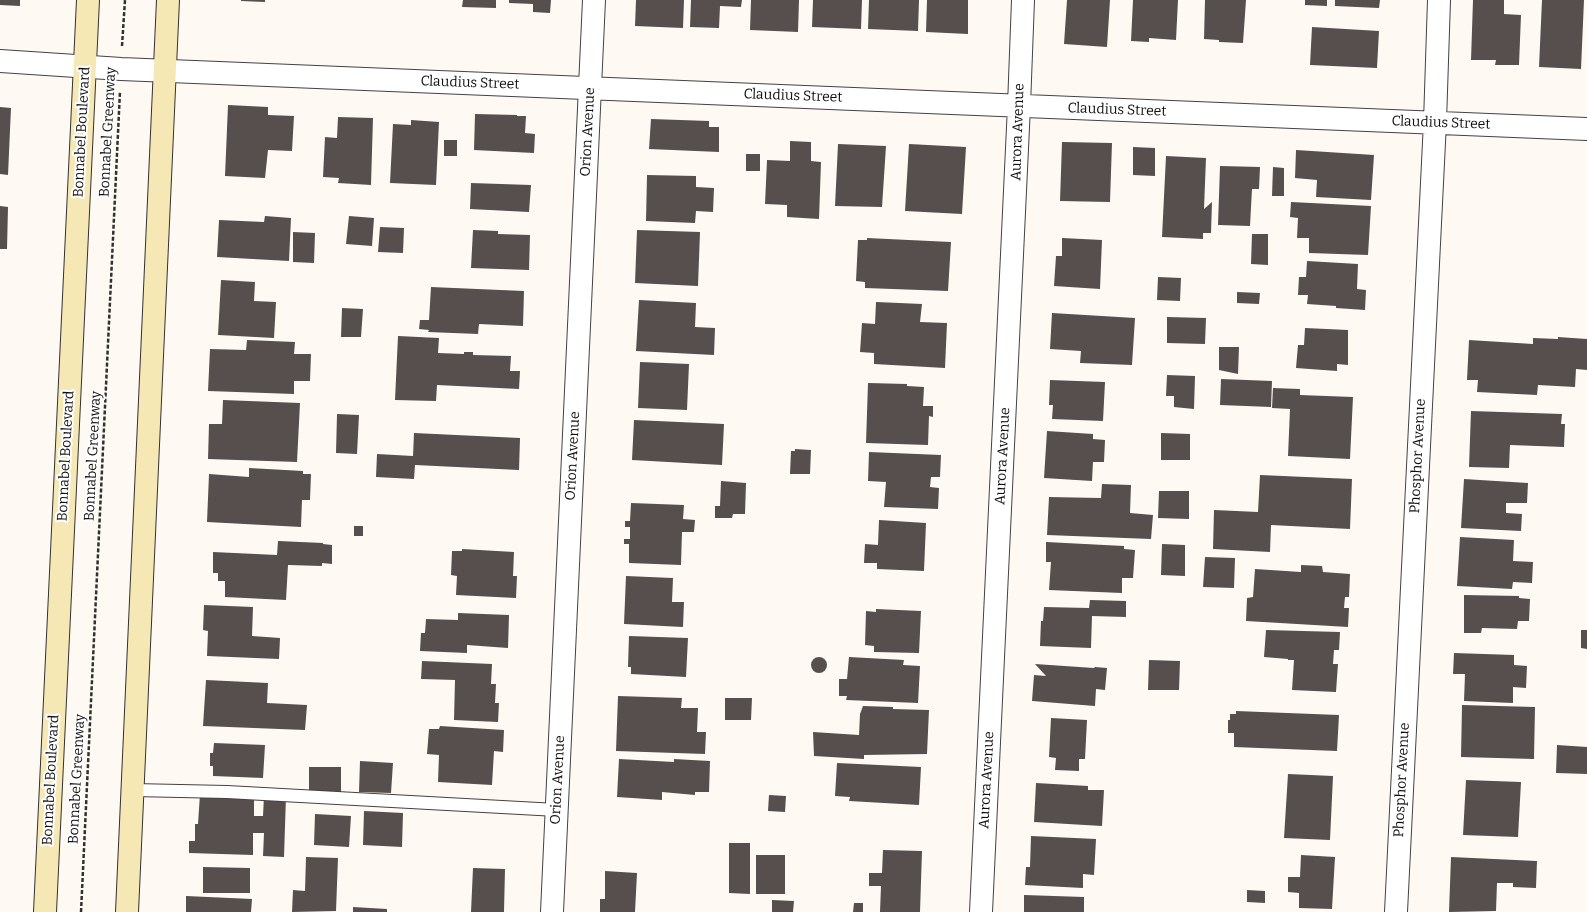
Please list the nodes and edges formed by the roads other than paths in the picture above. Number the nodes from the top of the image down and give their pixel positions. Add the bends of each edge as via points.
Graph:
1 (88, 0) edge
2 (168, 0) edge
3 (594, 0) edge
4 (1022, 0) edge
5 (1439, 0) edge
6 (0, 61) edge
7 (85, 67) junction
8 (164, 70) junction
9 (590, 88) junction
10 (1019, 106) junction
11 (1435, 122) junction
12 (1587, 129) edge
13 (133, 790) junction
14 (557, 810) junction
15 (45, 912) edge
16 (127, 912) edge
17 (552, 912) edge
18 (981, 912) edge
19 (1396, 912) edge

1 - 7 main road, Bonnabel Boulevard
2 - 8 main road
3 - 9 street, Orion Avenue
4 - 10 street, Aurora Avenue
5 - 11 street, Phosphor Avenue
6 - 7 street, Claudius Street
7 - 8 street, Claudius Street
7 - 15 main road, Bonnabel Boulevard
8 - 9 street, Claudius Street
8 - 13 main road
9 - 10 street, Claudius Street
9 - 14 street, Orion Avenue
10 - 11 street, Claudius Street
10 - 18 street, Aurora Avenue
11 - 12 street, Claudius Street
11 - 19 street, Phosphor Avenue
13 - 14 lane via 227,792
13 - 16 main road
14 - 17 street, Orion Avenue

